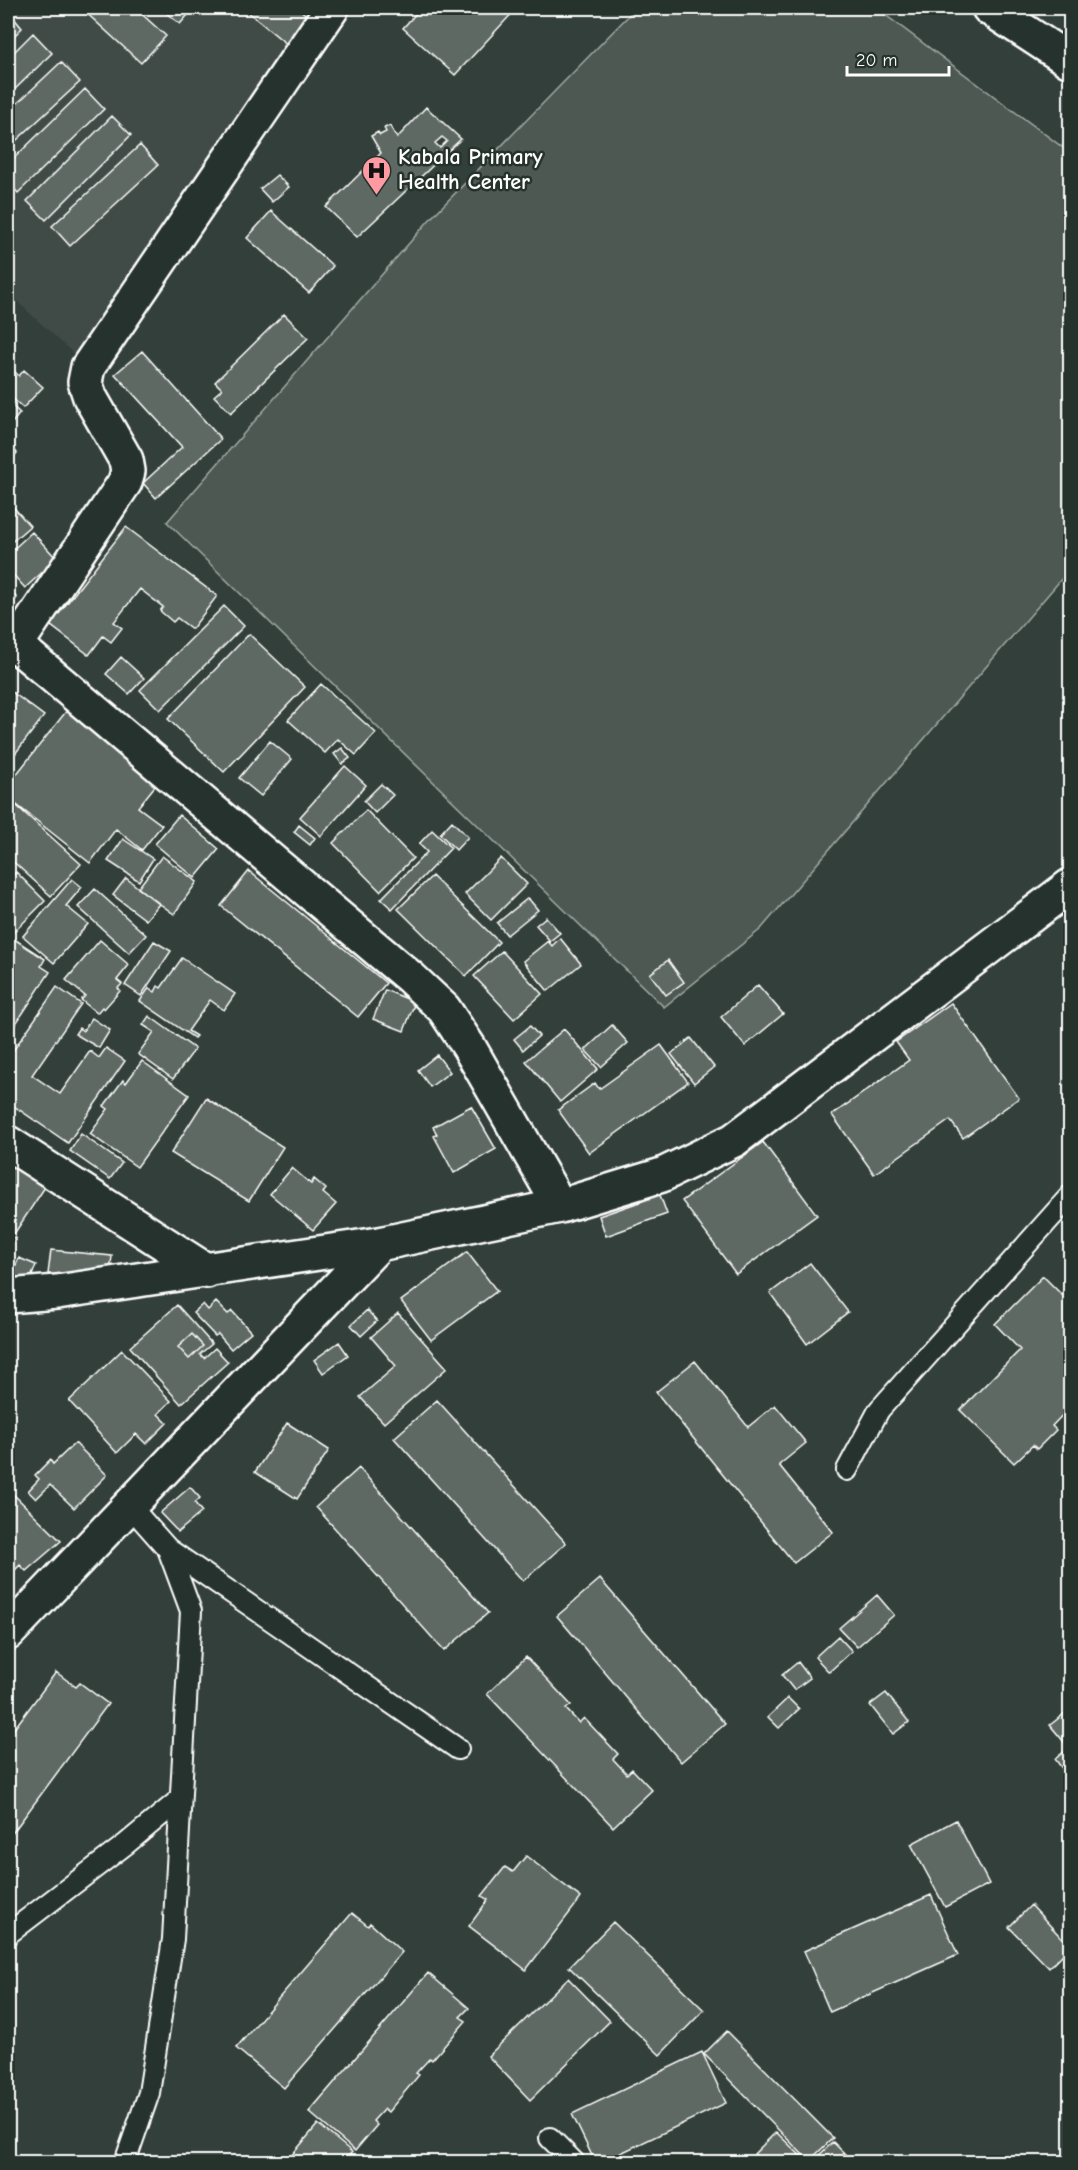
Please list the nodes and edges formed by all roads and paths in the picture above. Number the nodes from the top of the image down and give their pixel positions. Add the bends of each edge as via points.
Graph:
1 (332, 8) edge
2 (989, 8) edge
3 (1071, 61) edge
4 (12, 645) edge
5 (1071, 886) edge
6 (8, 1143) edge
7 (1071, 1196) edge
8 (560, 1206) junction
9 (379, 1244) junction
10 (207, 1270) junction
11 (8, 1296) edge
12 (847, 1470) dead end
13 (129, 1505) junction
14 (168, 1550) junction
15 (8, 1633) edge
16 (458, 1749) dead end
17 (179, 1800) junction
18 (8, 1934) edge
19 (550, 2138) dead end
20 (125, 2163) edge
21 (574, 2163) edge

1 - 4 street via 88,367 87,390 126,460 125,482
2 - 3 street
4 - 8 street via 444,1009
5 - 8 street via 734,1140 662,1175
6 - 10 street
7 - 12 lane via 879,1410
8 - 9 street
9 - 10 street
9 - 13 street
10 - 11 street
13 - 14 lane
13 - 15 street
14 - 16 lane
14 - 17 lane via 192,1611
17 - 18 lane
17 - 20 lane via 172,1939 149,2093
19 - 21 lane

